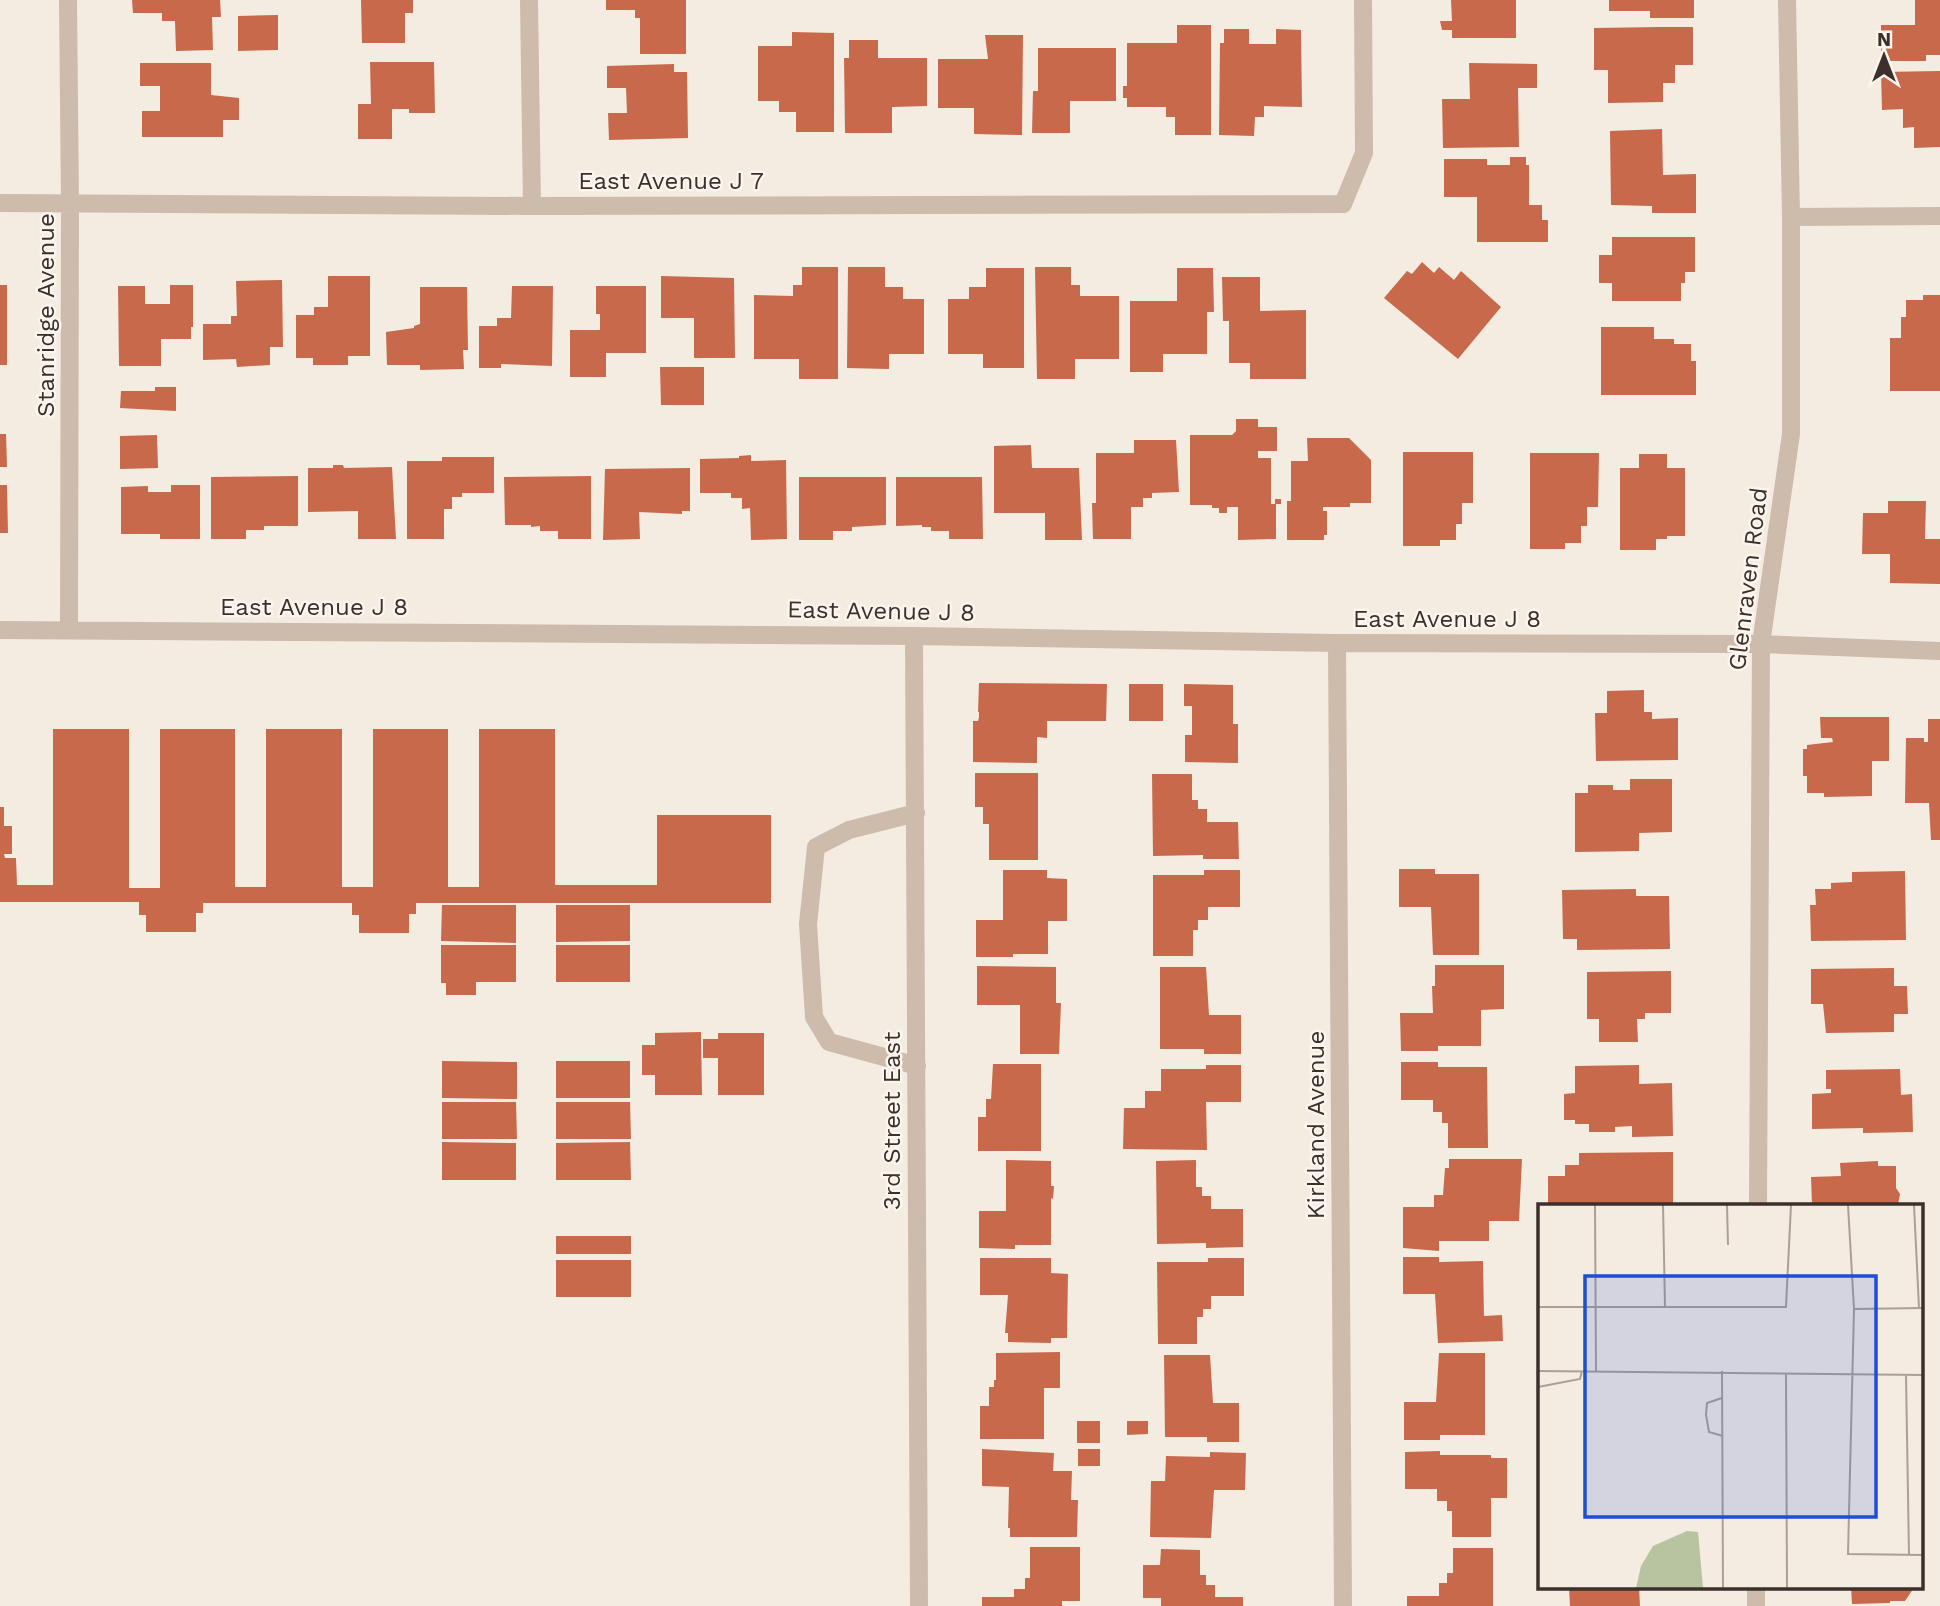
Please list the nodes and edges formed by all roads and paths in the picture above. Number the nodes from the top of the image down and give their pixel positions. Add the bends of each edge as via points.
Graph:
1 (68, 0) edge
2 (529, 0) edge
3 (1363, 0) edge
4 (1787, 0) edge
5 (0, 203) edge
6 (70, 204) junction
7 (532, 206) junction
8 (1940, 216) edge
9 (1791, 217) junction
10 (0, 630) edge
11 (69, 630) junction
12 (914, 636) junction
13 (1337, 643) junction
14 (1761, 644) junction
15 (1940, 651) edge
16 (916, 813) junction
17 (917, 1066) junction
18 (1758, 1204) edge
19 (1756, 1588) edge
20 (919, 1606) edge
21 (1343, 1606) edge
22 (1756, 1606) edge

1 - 6 street, Stanridge Avenue
2 - 7 street
3 - 7 street, East Avenue J 7 via 1364,153 1343,204
4 - 9 street, Glenraven Road
5 - 6 street, East Avenue J 7
6 - 7 street, East Avenue J 7
6 - 11 street, Stanridge Avenue
8 - 9 street
9 - 14 street, Glenraven Road via 1791,434
10 - 11 street, East Avenue J 8
11 - 12 street, East Avenue J 8
12 - 13 street, East Avenue J 8
12 - 16 street, 3rd Street East
13 - 14 street, East Avenue J 8
13 - 21 street, Kirkland Avenue
14 - 15 street, East Avenue J 8
14 - 18 street, Glenraven Road
16 - 17 street, 3rd Street East
16 - 17 street via 849,830 816,847 808,924 814,1017 829,1042
17 - 20 street, 3rd Street East
19 - 22 street

